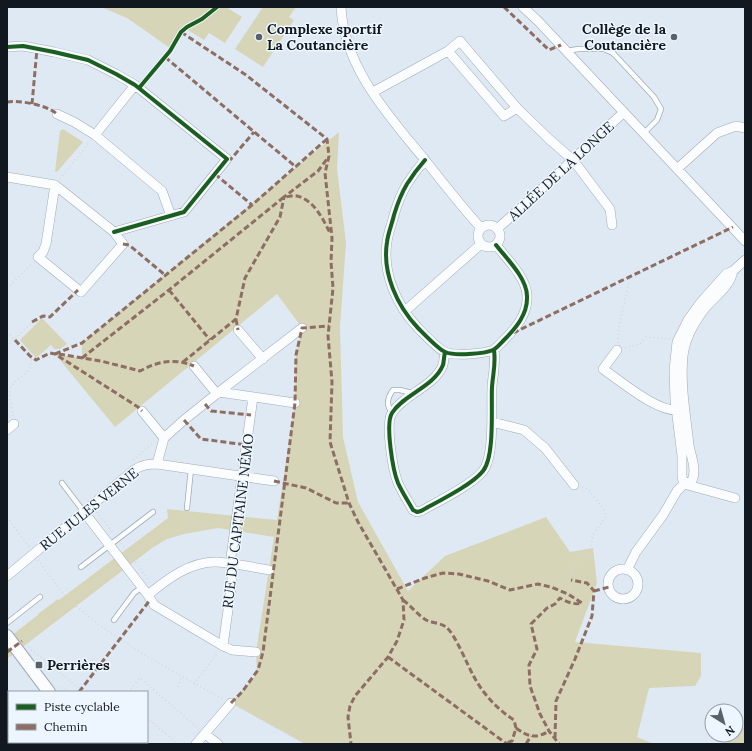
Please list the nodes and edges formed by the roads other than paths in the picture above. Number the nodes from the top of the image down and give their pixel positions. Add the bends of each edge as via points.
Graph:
1 (341, 7) edge
2 (523, 7) edge
3 (7, 47) edge
4 (448, 51) junction
5 (567, 51) junction
6 (135, 85) junction
7 (373, 92) junction
8 (517, 108) junction
9 (624, 112) junction
10 (57, 114) dead end
11 (745, 128) edge
12 (643, 134) junction
13 (95, 135) junction
14 (425, 160) junction
15 (573, 160) junction
16 (677, 170) junction
17 (7, 177) edge
18 (55, 185) junction
19 (171, 216) junction
20 (612, 225) dead end
21 (482, 228) junction
22 (497, 229) junction
23 (114, 232) junction
24 (745, 242) edge
25 (480, 244) junction
26 (496, 245) junction
27 (745, 260) edge
28 (733, 271) junction
29 (405, 310) junction
30 (302, 328) dead end
31 (238, 330) dead end
32 (494, 350) junction
33 (617, 350) road end
34 (445, 352) junction
35 (263, 359) junction
36 (194, 366) dead end
37 (218, 393) junction
38 (414, 393) junction
39 (253, 397) junction
40 (295, 403) dead end
41 (686, 409) junction
42 (676, 410) junction
43 (142, 411) dead end
44 (392, 413) junction
45 (492, 422) junction
46 (164, 438) junction
47 (156, 464) junction
48 (191, 469) junction
49 (242, 477) junction
50 (274, 481) dead end
51 (62, 483) dead end
52 (684, 484) junction
53 (574, 485) road end
54 (735, 498) dead end
55 (187, 508) road end
56 (84, 512) junction
57 (153, 512) dead end
58 (110, 546) junction
59 (231, 564) junction
60 (81, 567) dead end
61 (269, 570) dead end
62 (627, 570) dead end
63 (7, 576) edge
64 (142, 586) junction
65 (148, 595) junction
66 (40, 598) dead end
67 (114, 620) dead end
68 (7, 623) edge
69 (7, 636) edge
70 (223, 646) junction
71 (256, 652) dead end
72 (48, 691) edge
73 (231, 703) road end
74 (205, 734) junction
75 (196, 744) edge
76 (218, 744) edge

1 - 7 street via 346,40 363,78
2 - 5 street
3 - 6 street via 23,46 88,60
4 - 7 street
4 - 8 street via 504,116
4 - 8 street via 460,42
5 - 9 street
5 - 12 lane via 604,49 613,53 654,97 661,109 657,120
6 - 13 street
6 - 19 street via 227,159 184,212
7 - 14 street
8 - 15 street
9 - 12 street
9 - 15 street, ALLÉE DE LA LONGE
10 - 13 street
11 - 16 street via 736,126 718,133
12 - 16 street
13 - 19 street via 162,191
14 - 21 street
14 - 29 street via 406,185 387,242 390,282
15 - 20 street via 610,209
15 - 22 street, ALLÉE DE LA LONGE
16 - 24 street
17 - 18 street
18 - 23 street
18 - 23 street via 46,244 38,257 81,292 123,244
19 - 23 street
21 - 22 street via 491,225
21 - 25 street via 478,234
22 - 26 street via 500,235
25 - 26 street via 489,247
25 - 29 street
26 - 32 street via 523,281 528,295 525,313
27 - 28 street
28 - 41 street via 732,279 694,324 687,340 682,373
28 - 42 street via 726,274 701,302 688,320 678,342 674,370
29 - 34 street via 413,322
30 - 35 street
31 - 35 street
32 - 34 street via 463,354
32 - 45 street via 496,363 492,385
33 - 42 street via 603,369 656,405
34 - 38 street via 443,365 436,375
35 - 37 street
36 - 37 street
37 - 39 street
37 - 46 street
38 - 44 street
38 - 44 lane via 393,390 388,401
39 - 40 street
39 - 49 street, RUE DU CAPITAINE NÉMO
41 - 42 street
41 - 52 street via 695,474 692,481
42 - 52 street
43 - 46 street
44 - 45 street via 389,424 393,467 399,484 413,510 417,512 476,479 483,471 488,462
45 - 53 street via 524,430 545,448
46 - 47 street
47 - 48 street, RUE JULES VERNE
47 - 56 street, RUE JULES VERNE via 148,464 134,470
48 - 49 street, RUE JULES VERNE
48 - 55 lane
49 - 50 street, RUE JULES VERNE
49 - 59 street, RUE DU CAPITAINE NÉMO
51 - 56 lane
52 - 54 street
52 - 62 street via 636,552
56 - 58 street
56 - 63 street, RUE JULES VERNE
57 - 58 lane
58 - 60 lane
58 - 64 street
59 - 61 street
59 - 65 street via 215,562 192,566 170,577
59 - 70 street, RUE DU CAPITAINE NÉMO via 232,581
64 - 65 street
64 - 67 lane
65 - 70 street via 154,605
66 - 68 lane
69 - 72 street
70 - 71 street via 232,650
73 - 74 street
74 - 75 street
74 - 76 street

